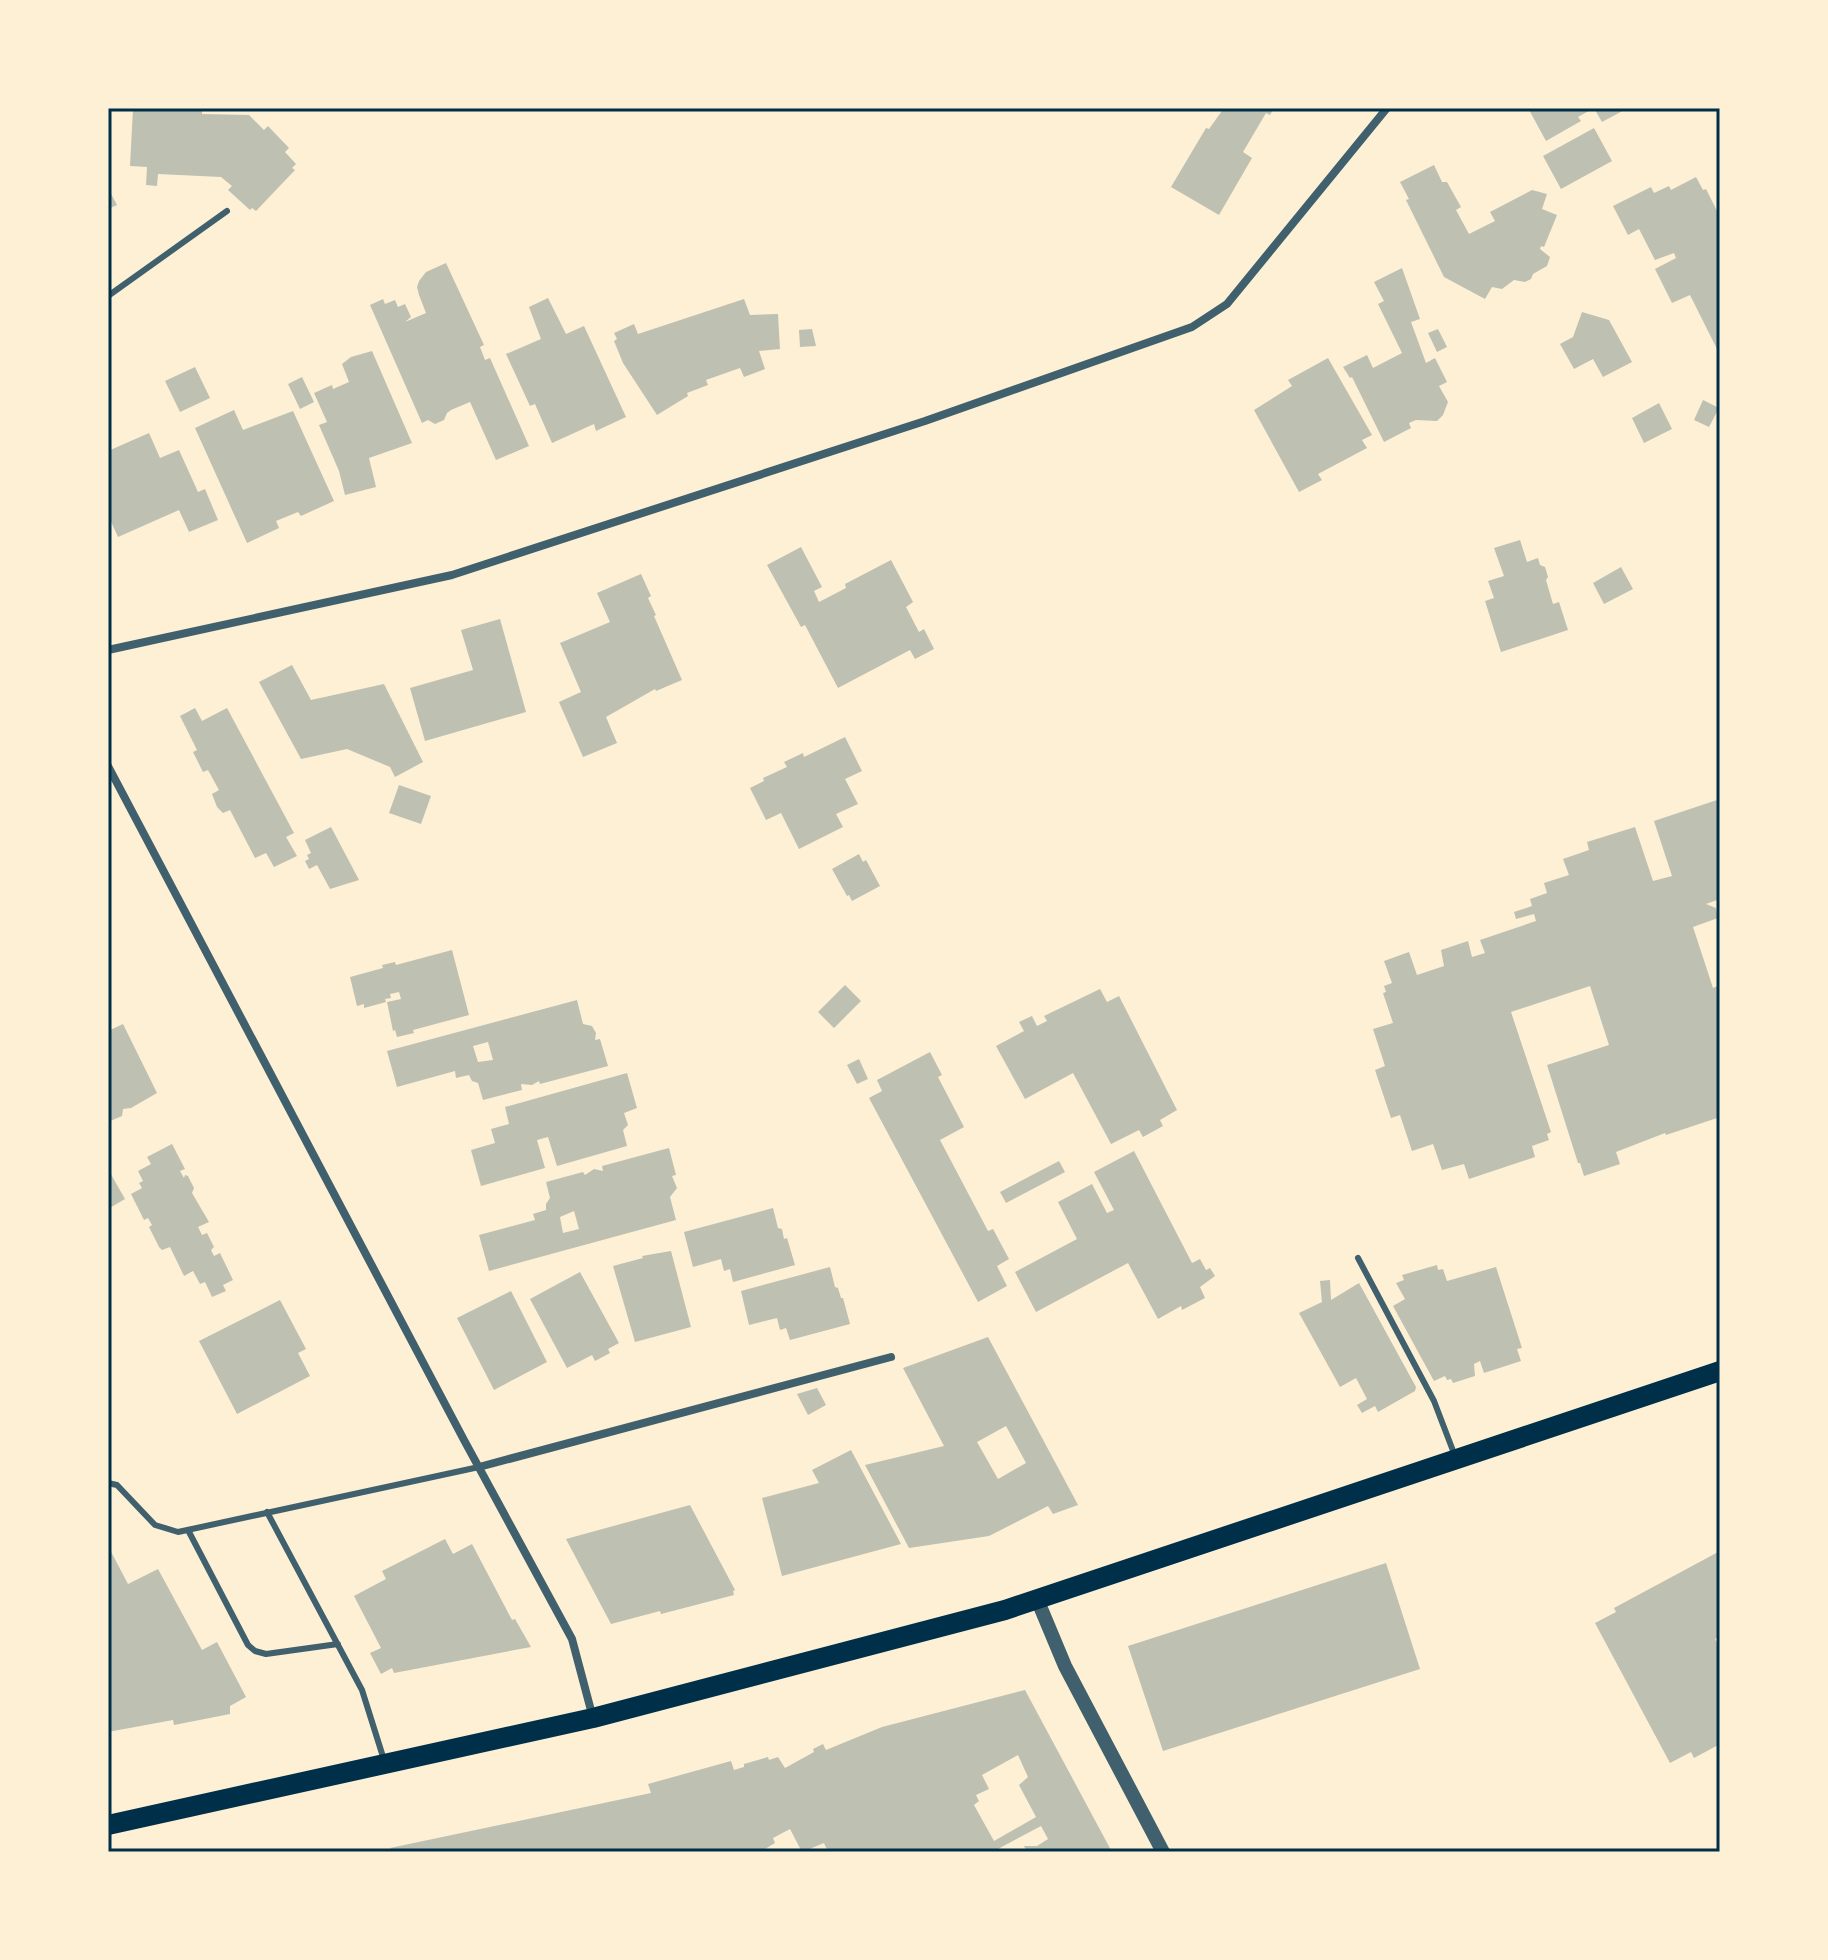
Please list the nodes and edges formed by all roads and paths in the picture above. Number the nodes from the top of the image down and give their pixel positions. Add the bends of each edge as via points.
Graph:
1 (1387, 108) edge
2 (227, 211) dead end
3 (108, 296) edge
4 (108, 650) edge
5 (108, 766) edge
6 (1358, 1258) dead end
7 (891, 1357) dead end
8 (1720, 1371) edge
9 (1456, 1459) junction
10 (479, 1467) junction
11 (108, 1483) edge
12 (267, 1512) junction
13 (188, 1530) junction
14 (1037, 1599) junction
15 (338, 1644) junction
16 (593, 1718) junction
17 (385, 1764) junction
18 (108, 1825) edge
19 (1163, 1852) edge

1 - 4 street via 1227,304 1192,327 925,421 452,575
2 - 3 lane
5 - 10 street
6 - 9 lane via 1434,1401
7 - 10 street
8 - 9 main road
9 - 14 main road
10 - 12 lane
10 - 16 street via 572,1639
11 - 13 lane via 117,1485 155,1525
12 - 13 lane
12 - 15 lane
13 - 15 lane via 255,1651
14 - 16 main road
14 - 19 street via 1065,1666
15 - 17 lane via 362,1690
16 - 17 main road
17 - 18 main road

